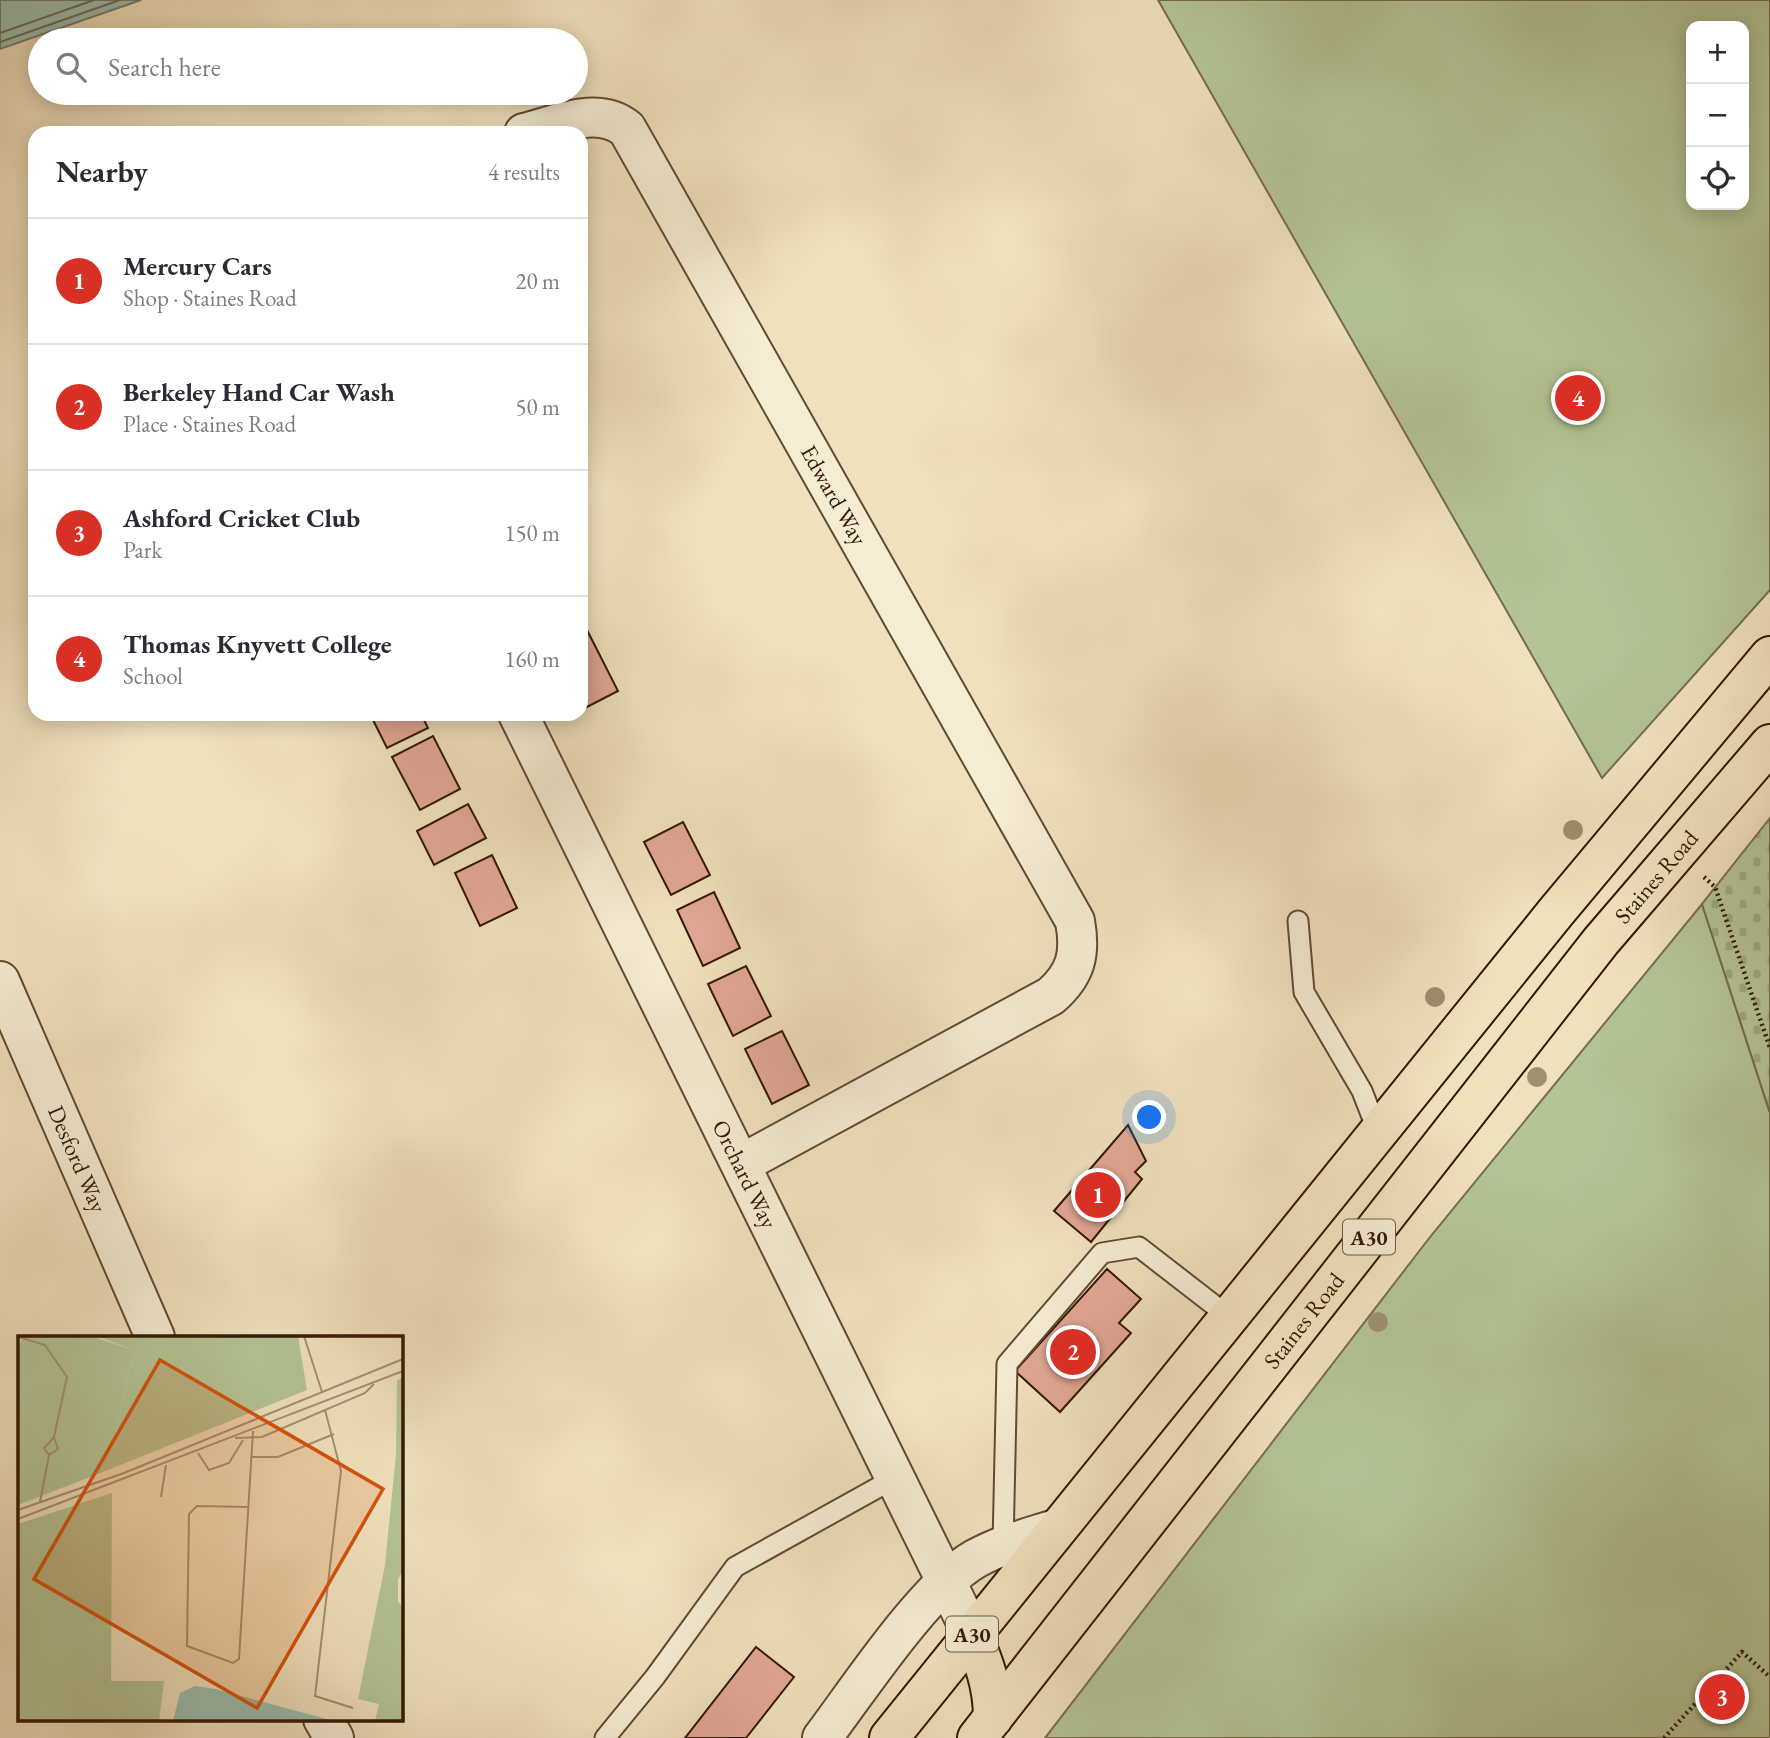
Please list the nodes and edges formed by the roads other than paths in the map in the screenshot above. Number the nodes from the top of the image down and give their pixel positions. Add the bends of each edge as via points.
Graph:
1 (554, 126) edge
2 (1770, 656) edge
3 (521, 721) edge
4 (1770, 744) edge
5 (1298, 921) dead end
6 (0, 981) edge
7 (1378, 1132) junction
8 (741, 1164) junction
9 (1228, 1316) junction
10 (155, 1336) edge
11 (895, 1478) junction
12 (1055, 1530) junction
13 (1003, 1545) junction
14 (945, 1582) junction
15 (972, 1634) junction
16 (324, 1720) edge
17 (985, 1728) edge
18 (334, 1738) edge
19 (605, 1738) edge
20 (822, 1738) edge
21 (889, 1738) edge

1 - 8 street, Edward Way via 596,116 608,117 628,130 1075,921 1079,942 1077,962 1067,982 1051,996
2 - 7 highway, A30
3 - 8 street, Orchard Way
4 - 17 highway, Staines Road / A30 via 1601,942
5 - 7 lane via 1304,992 1362,1091
6 - 10 street, Desford Way
7 - 9 highway, A30
8 - 11 street, Orchard Way
9 - 12 highway, A30
9 - 13 lane via 1139,1247 1102,1253 1007,1364
11 - 14 street, Orchard Way
11 - 19 lane via 735,1567
12 - 13 street
12 - 15 highway, A30
13 - 14 street via 972,1560
14 - 15 street, Orchard Way
14 - 20 street
15 - 17 highway via 993,1693
15 - 21 highway, A30
16 - 18 street

